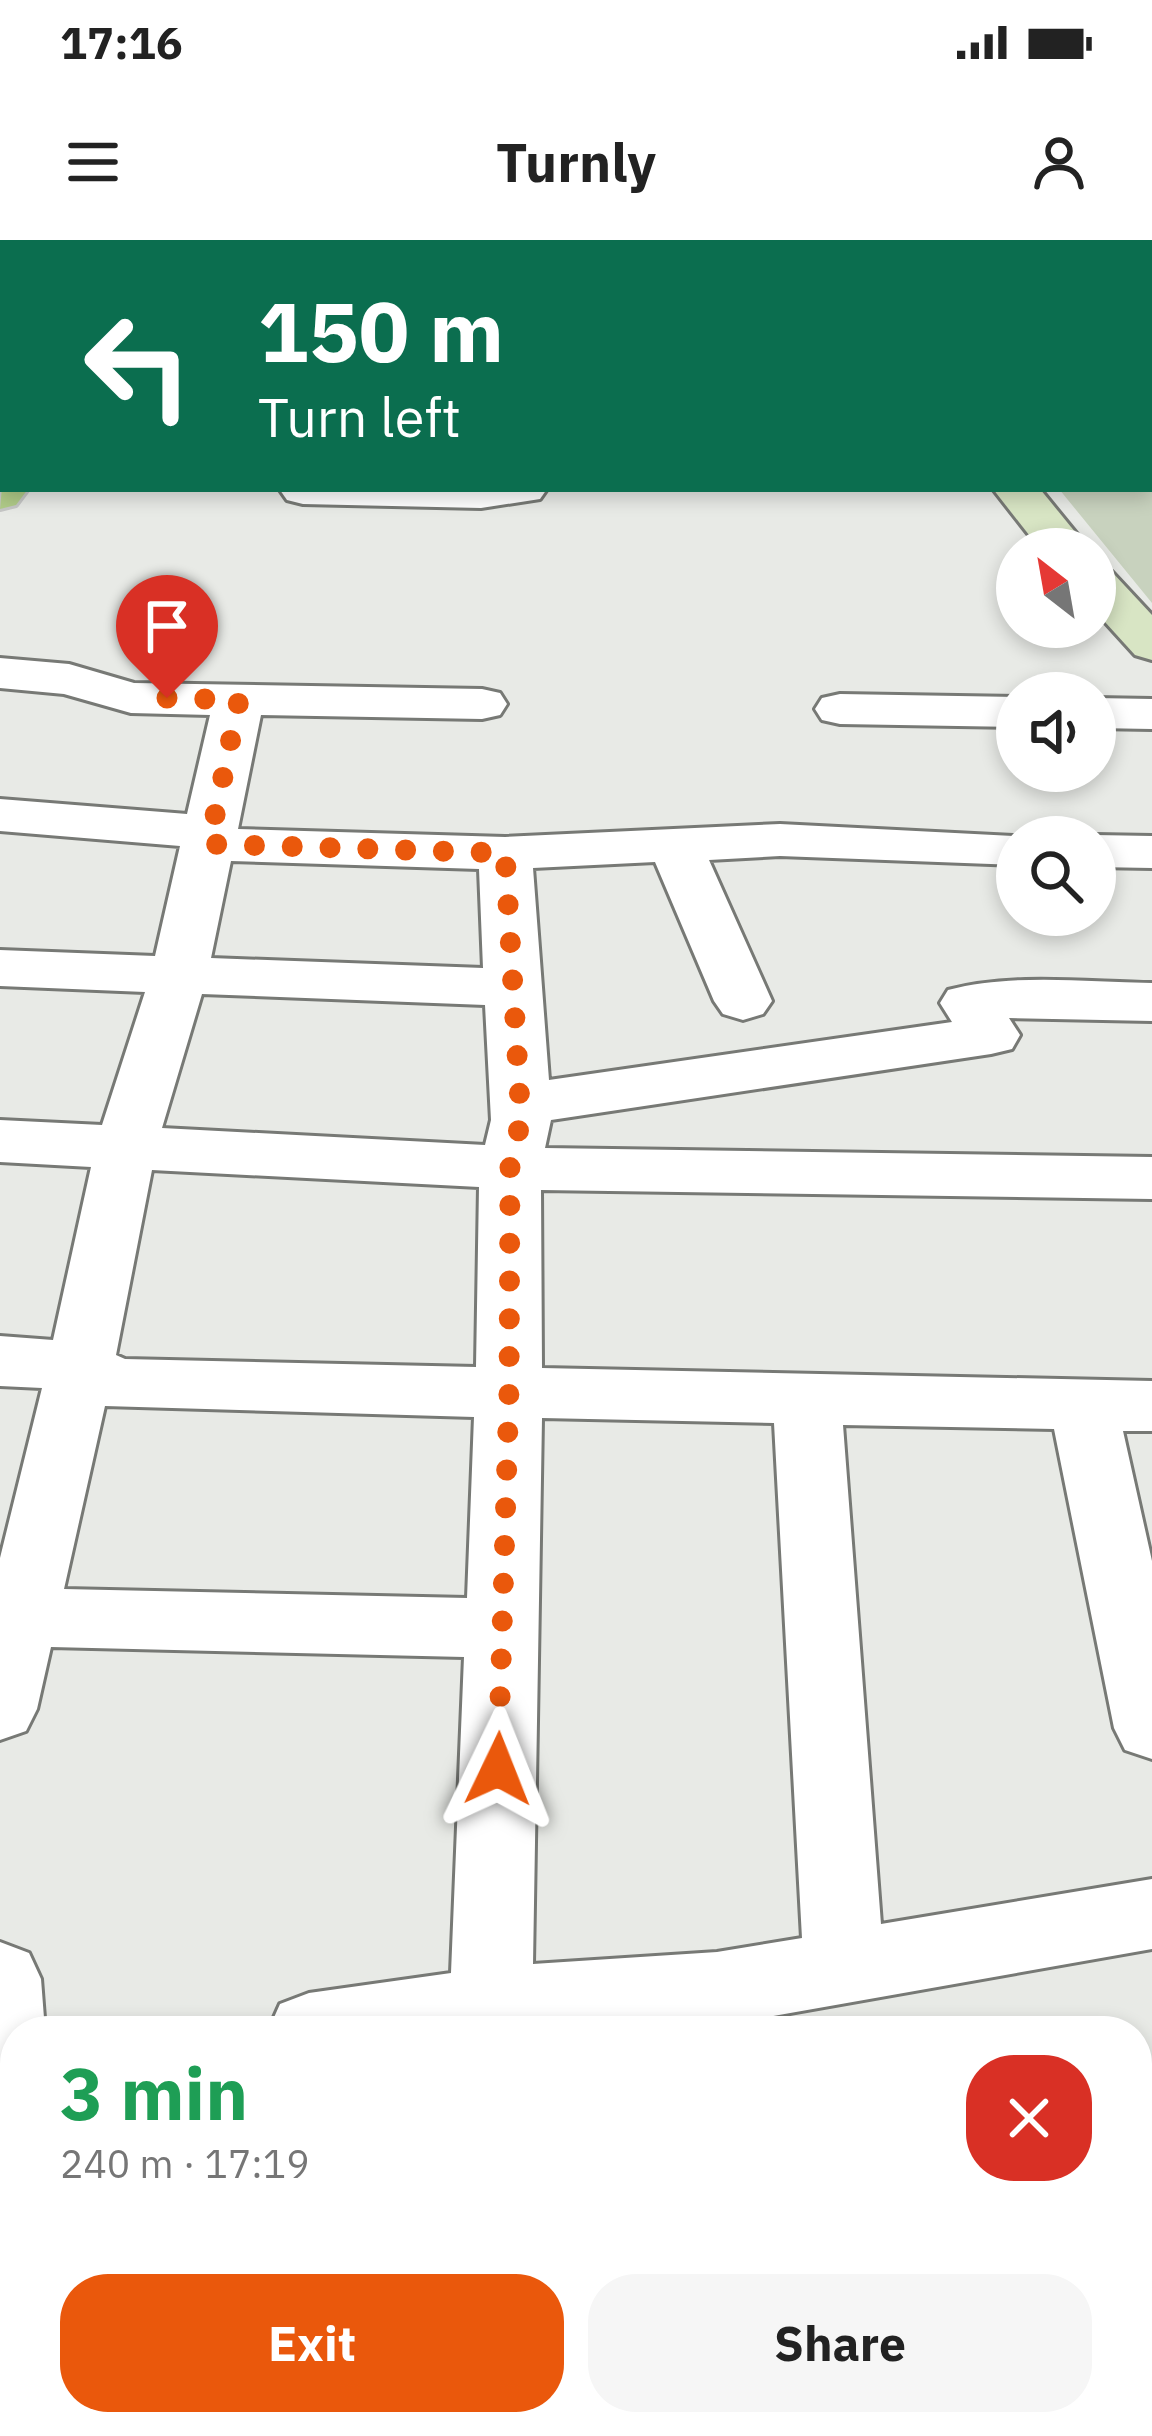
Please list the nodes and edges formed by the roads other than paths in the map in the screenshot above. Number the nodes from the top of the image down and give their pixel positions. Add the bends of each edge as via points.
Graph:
1 (1018, 492) edge
2 (1048, 528) edge
3 (1116, 605) edge
4 (1152, 645) edge
5 (0, 673) edge
6 (239, 700) junction
7 (482, 704) dead end
8 (840, 710) dead end
9 (996, 712) edge
10 (1116, 713) edge
11 (1152, 714) edge
12 (0, 815) edge
13 (210, 838) junction
14 (675, 845) junction
15 (996, 848) edge
16 (1116, 852) edge
17 (505, 853) junction
18 (1152, 853) edge
19 (0, 968) edge
20 (179, 975) junction
21 (515, 988) junction
22 (743, 1001) dead end
23 (1152, 1002) edge
24 (515, 1136) junction
25 (0, 1141) edge
26 (125, 1145) junction
27 (1152, 1178) edge
28 (0, 1361) edge
29 (81, 1366) junction
30 (509, 1390) junction
31 (807, 1400) junction
32 (1118, 1405) edge
33 (17, 1598) edge
34 (502, 1628) junction
35 (0, 1709) edge
36 (1152, 1727) edge
37 (1152, 1914) edge
38 (844, 1967) junction
39 (0, 1979) edge
40 (491, 2004) junction
41 (724, 2010) edge
42 (3, 2016) edge
43 (410, 2016) edge

1 - 2 street
3 - 4 street
5 - 6 street via 69,679 131,698
6 - 7 street
6 - 13 street
8 - 9 street
10 - 11 street
12 - 13 street
13 - 17 street
13 - 20 street
14 - 15 street via 780,840
14 - 17 street
14 - 22 street
16 - 18 street
17 - 21 street
19 - 20 street
20 - 21 street
20 - 26 street
21 - 24 street
23 - 24 street via 969,1003 991,1035
24 - 26 street
24 - 27 street
24 - 30 street
25 - 26 street
26 - 29 street
28 - 29 street
29 - 30 street via 114,1384
29 - 33 street
30 - 31 street
30 - 34 street
31 - 32 street
31 - 38 street
32 - 36 street
33 - 34 street
33 - 35 street
34 - 40 street
37 - 38 street
38 - 41 street
39 - 42 street
40 - 41 street
40 - 43 street

